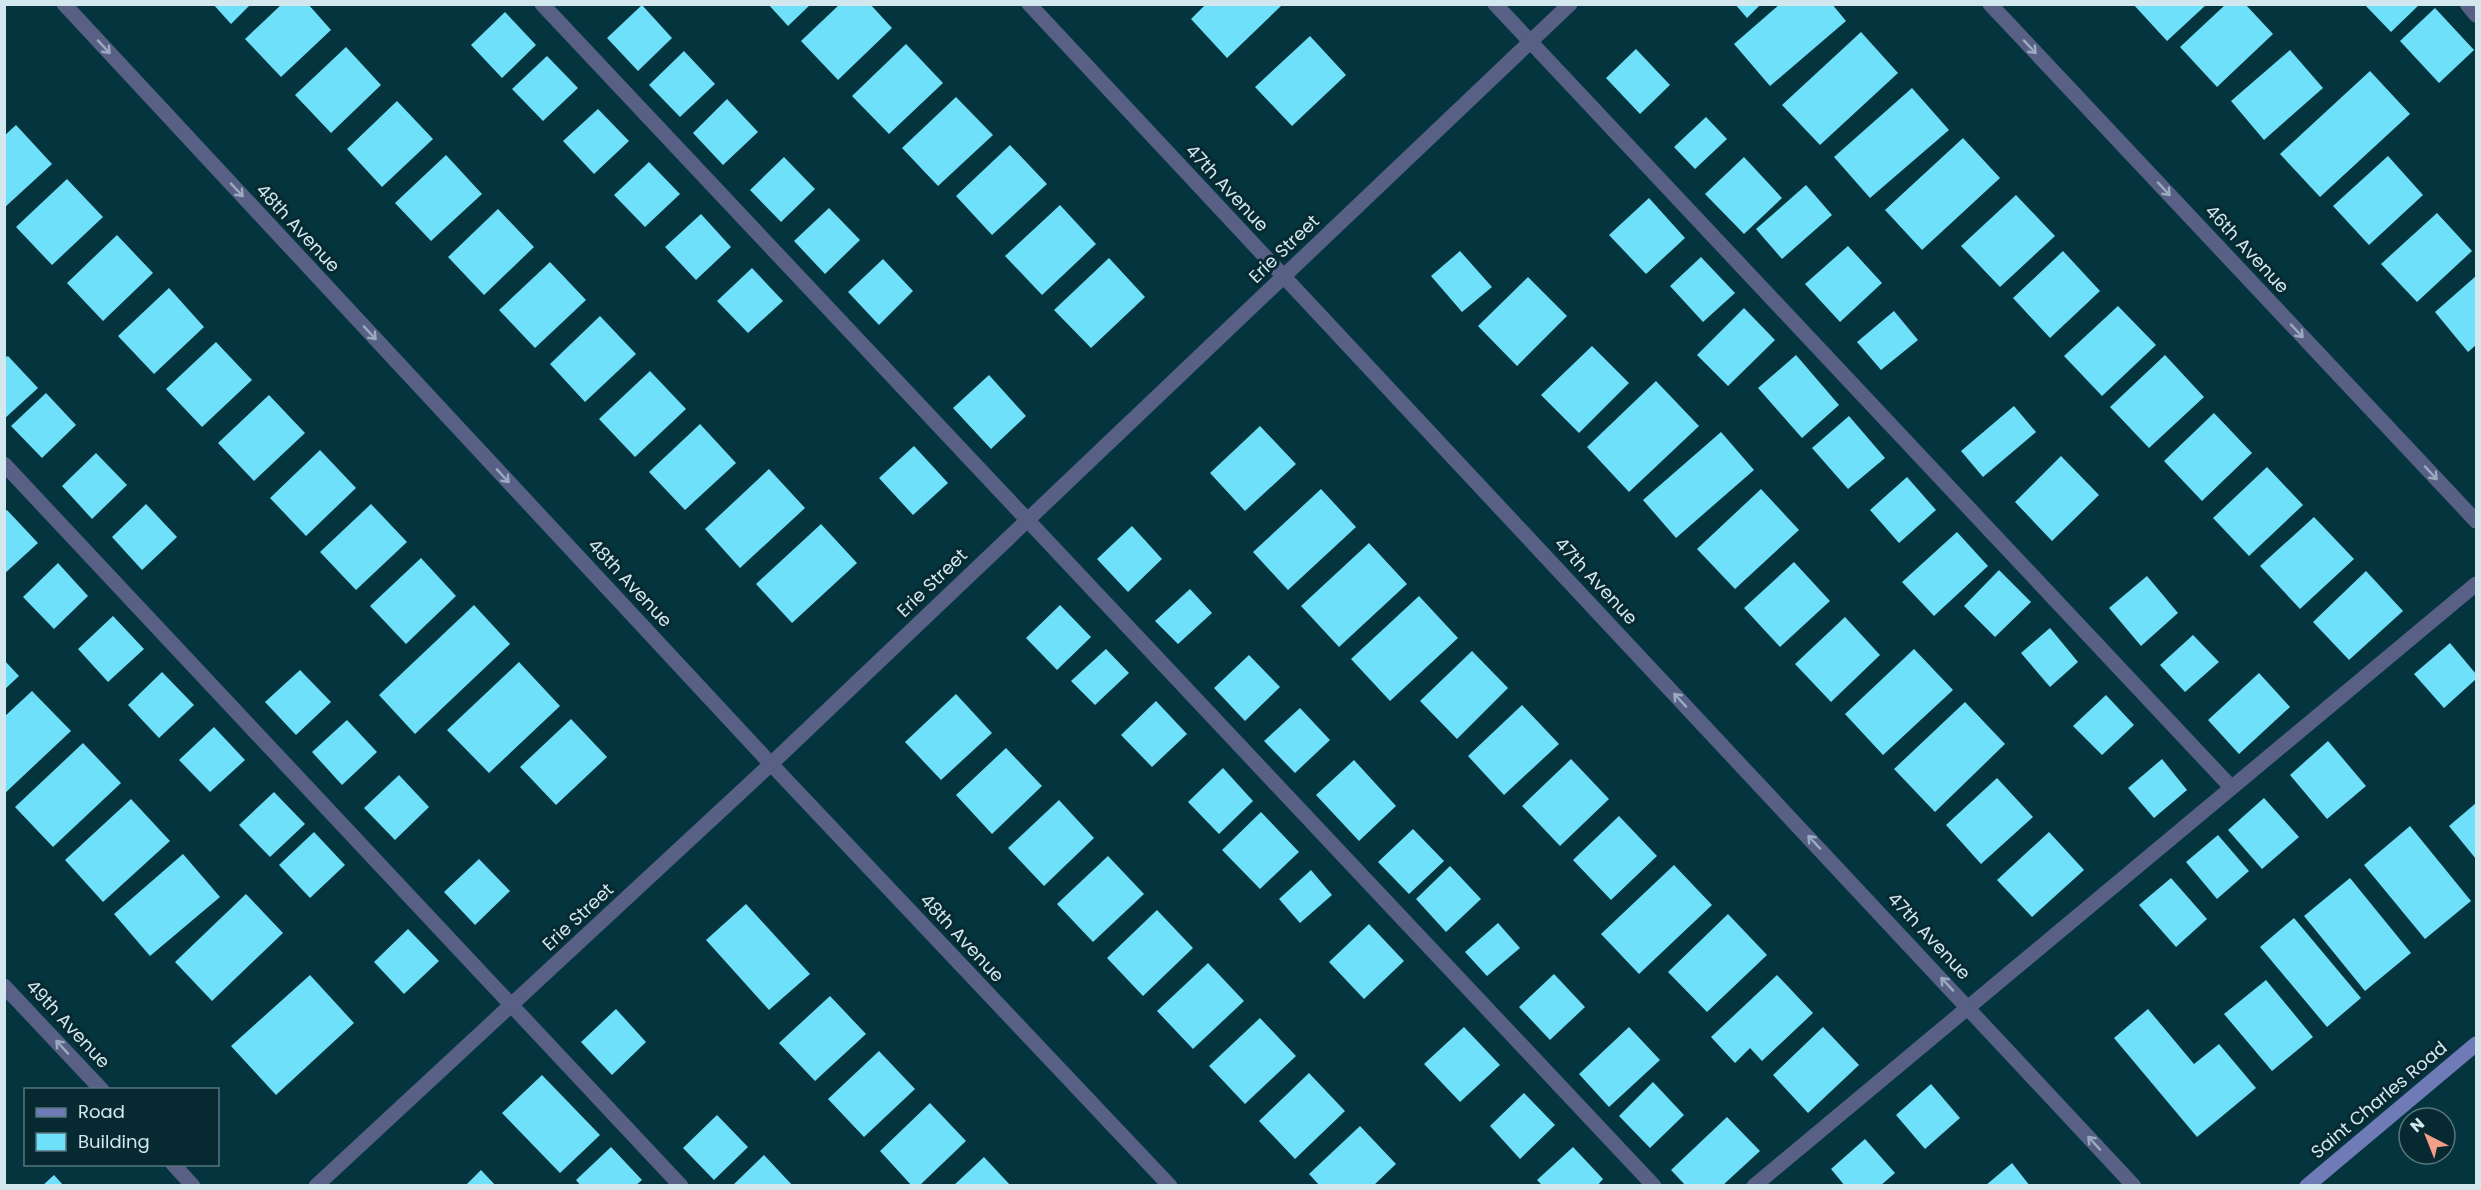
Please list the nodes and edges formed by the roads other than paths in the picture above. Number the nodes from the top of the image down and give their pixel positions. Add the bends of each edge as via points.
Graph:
1 (64, 4) edge
2 (542, 4) edge
3 (1029, 4) edge
4 (1495, 4) edge
5 (1570, 4) edge
6 (1990, 4) edge
7 (2467, 4) edge
8 (2476, 15) edge
9 (1530, 42) junction
10 (1283, 277) junction
11 (4, 464) edge
12 (1027, 520) junction
13 (2476, 521) edge
14 (2476, 584) edge
15 (771, 764) junction
16 (2231, 787) junction
17 (4, 986) edge
18 (512, 1005) junction
19 (1968, 1006) junction
20 (2476, 1044) edge
21 (101, 1088) edge
22 (175, 1166) edge
23 (193, 1185) edge
24 (316, 1185) edge
25 (681, 1185) edge
26 (1170, 1185) edge
27 (1654, 1185) edge
28 (1754, 1185) edge
29 (2134, 1185) edge
30 (2307, 1185) edge

1 -> 15 street, 48th Avenue
2 - 12 street
3 - 10 street, 47th Avenue
4 - 9 street
5 - 9 street, Erie Street
6 -> 13 street, 46th Avenue
7 - 8 street
9 - 10 street, Erie Street
9 - 16 street
10 - 12 street, Erie Street
19 -> 10 street, 47th Avenue
11 - 18 street
12 - 15 street, Erie Street
12 - 27 street
14 - 16 street
15 - 18 street, Erie Street
15 - 26 street, 48th Avenue
16 - 19 street
21 -> 17 street, 49th Avenue
18 - 24 street, Erie Street
18 - 25 street
19 - 28 street
29 -> 19 street, 47th Avenue
20 - 30 main road, Saint Charles Road
22 - 23 street

